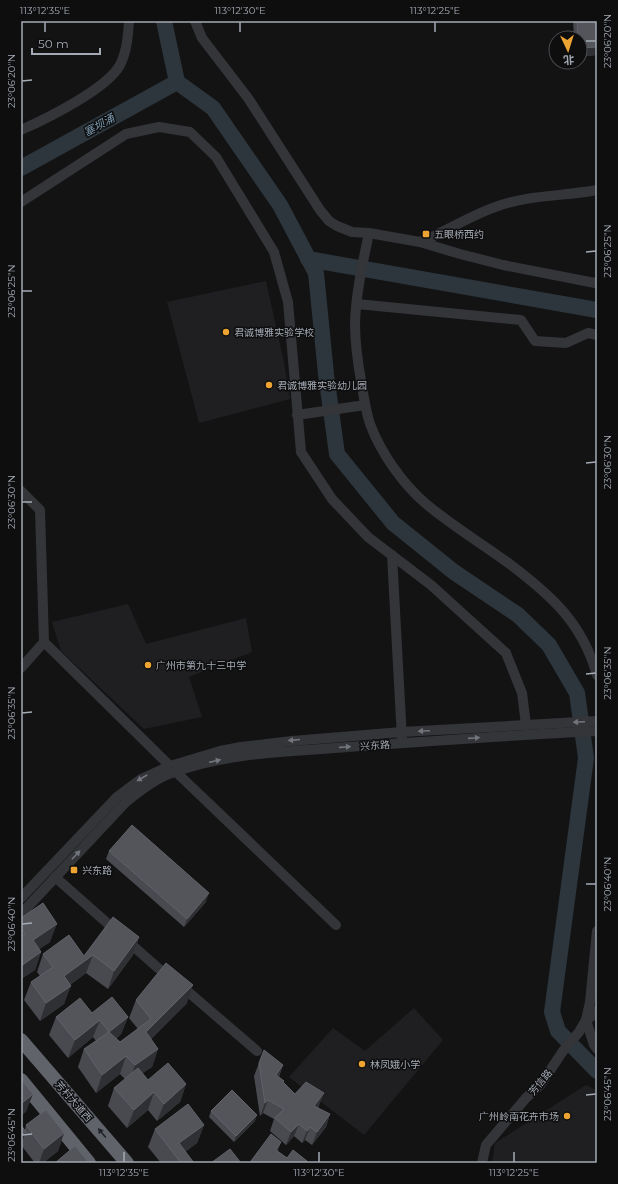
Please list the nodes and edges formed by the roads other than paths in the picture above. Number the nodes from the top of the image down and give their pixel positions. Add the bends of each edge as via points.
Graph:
1 (130, 21) edge
2 (195, 21) edge
3 (21, 130) edge
4 (597, 190) edge
5 (21, 202) edge
6 (369, 233) junction
7 (420, 242) junction
8 (597, 282) edge
9 (357, 304) junction
10 (597, 335) edge
11 (365, 405) junction
12 (297, 415) junction
13 (21, 492) edge
14 (392, 555) junction
15 (44, 642) junction
16 (21, 668) edge
17 (597, 675) edge
18 (597, 721) edge
19 (526, 725) junction
20 (597, 731) edge
21 (402, 732) junction
22 (402, 743) junction
23 (173, 769) junction
24 (55, 878) junction
25 (21, 898) edge
26 (21, 914) edge
27 (336, 925) dead end
28 (597, 931) edge
29 (597, 1010) edge
30 (586, 1020) junction
31 (21, 1040) edge
32 (597, 1049) edge
33 (257, 1051) dead end
34 (28, 1056) edge
35 (21, 1080) edge
36 (89, 1163) edge
37 (126, 1163) edge
38 (482, 1163) edge

1 - 3 street via 128,43 119,66 105,83 58,113
2 - 6 street via 202,38 248,98 324,217 348,231
4 - 7 street via 501,204
5 - 12 street via 126,134 159,127 190,132 216,157 274,252 288,302
6 - 7 street
6 - 9 street
7 - 8 street via 503,265
9 - 10 street via 521,320 534,341 566,343 588,333
9 - 11 street via 356,350
11 - 12 street
11 - 17 street via 370,425 388,459 415,493 437,513 531,580 555,601 582,637
12 - 14 street via 301,452 332,499 368,537
13 - 15 street via 40,510
14 - 19 street via 431,585 506,654 522,693
14 - 21 street
15 - 16 street
15 - 23 street
18 -> 19 street, 兴东路
19 -> 21 street, 兴东路
22 -> 20 street, 兴东路
21 - 22 street
21 -> 23 street, 兴东路 via 256,745 220,751
23 -> 22 street, 兴东路 via 262,753
24 -> 23 street, 兴东路 via 124,804 140,790
23 -> 25 street, 兴东路 via 141,779 117,797
23 - 27 street
24 - 26 street, 兴东路
24 - 33 street
28 - 30 street, 芳信路
29 - 30 street, 芳信路
30 - 32 street
30 - 38 street, 芳信路 via 541,1084 486,1145
31 - 34 highway, 芳村大道西
37 -> 34 highway, 芳村大道西
35 - 36 highway

